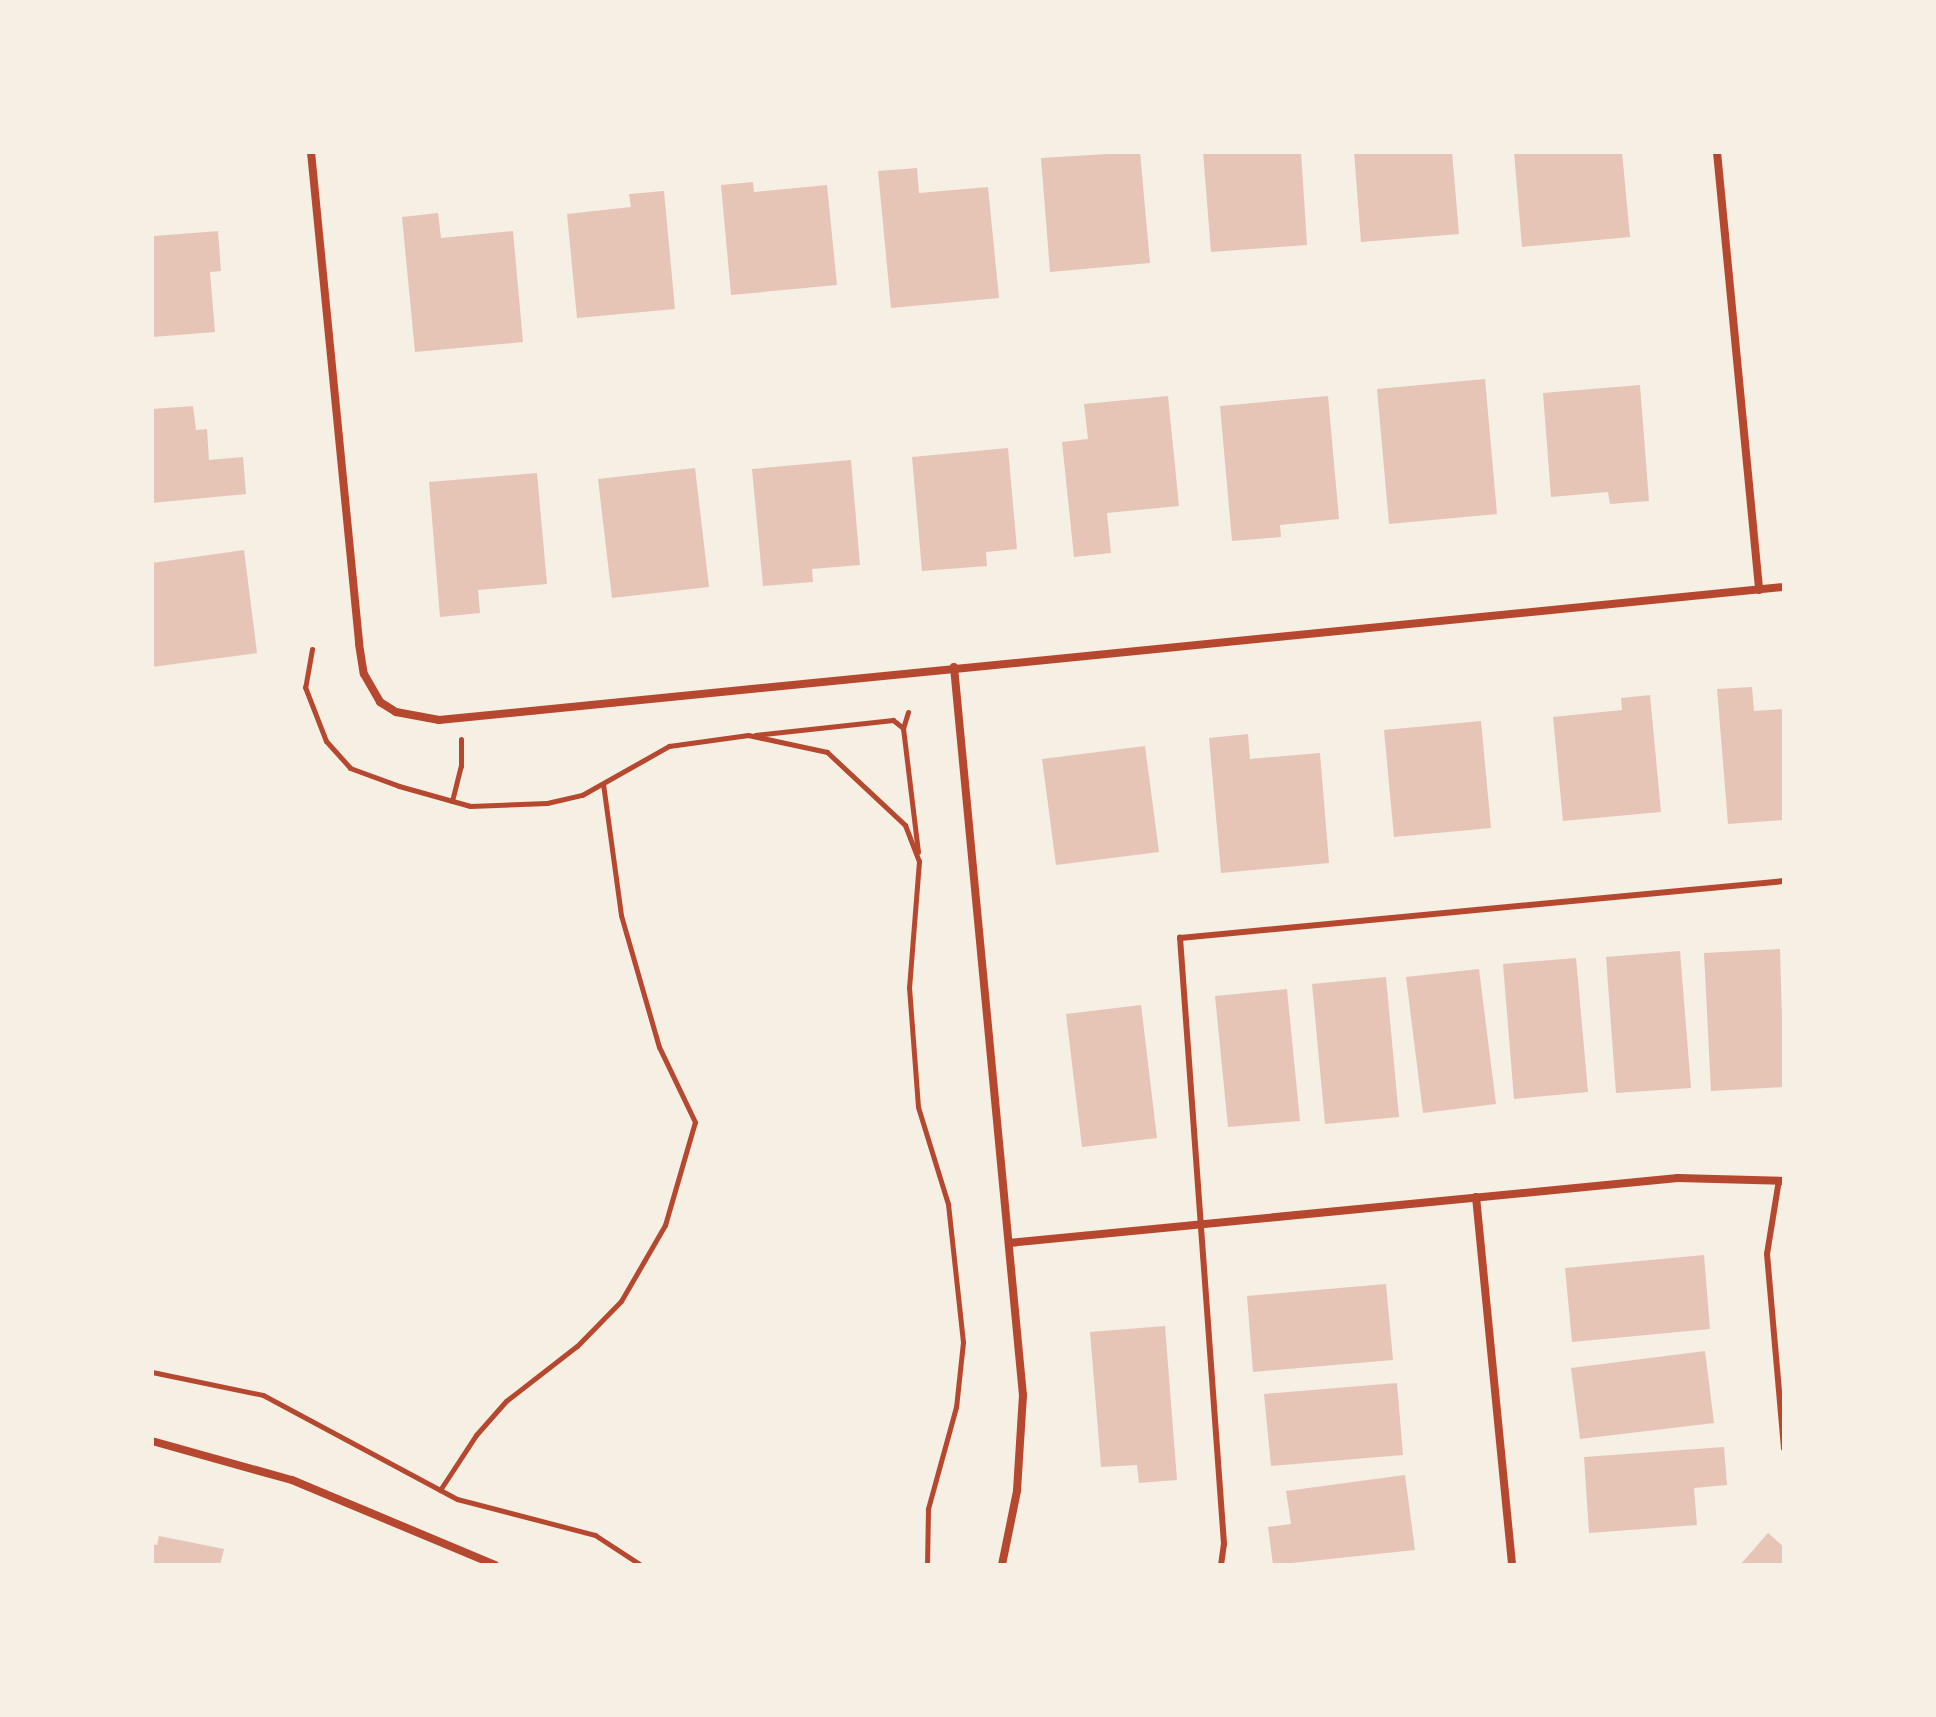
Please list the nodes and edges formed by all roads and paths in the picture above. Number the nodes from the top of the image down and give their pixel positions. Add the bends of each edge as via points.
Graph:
1 (311, 152) edge
2 (1717, 152) edge
3 (1784, 587) edge
4 (1759, 590) junction
5 (312, 649) dead end
6 (954, 667) junction
7 (908, 712) dead end
8 (461, 717) junction
9 (903, 728) junction
10 (748, 735) junction
11 (603, 784) junction
12 (452, 801) junction
13 (919, 861) junction
14 (1784, 881) edge
15 (1781, 1181) edge
16 (1476, 1197) junction
17 (1197, 1225) junction
18 (1009, 1243) junction
19 (152, 1372) edge
20 (152, 1441) edge
21 (1784, 1448) edge
22 (440, 1490) junction
23 (495, 1565) edge
24 (641, 1565) edge
25 (927, 1565) edge
26 (1002, 1565) edge
27 (1221, 1565) edge
28 (1512, 1565) edge

1 - 8 street via 364,674 380,702 396,712 439,720
2 - 4 street
3 - 4 street
4 - 6 street
5 - 12 path via 305,687 326,741 350,768
6 - 8 street
6 - 18 street
7 - 9 path
8 - 12 path via 461,766
9 - 10 path via 893,720
9 - 13 path
10 - 11 path via 669,746
10 - 13 path via 827,752 905,825
11 - 12 path via 582,795 518,807
11 - 22 path via 621,915 659,1047 695,1122 665,1225 621,1301 577,1346 506,1401
13 - 25 path via 909,987 918,1107 948,1204 963,1342 956,1407 928,1509
14 - 17 lane via 1180,938
15 - 16 street via 1678,1178
15 - 21 lane via 1767,1254
16 - 17 street
16 - 28 street
17 - 18 street
17 - 27 lane via 1224,1544
18 - 26 street via 1022,1443
19 - 22 path via 263,1395
20 - 23 street via 292,1480
22 - 24 path via 595,1535

